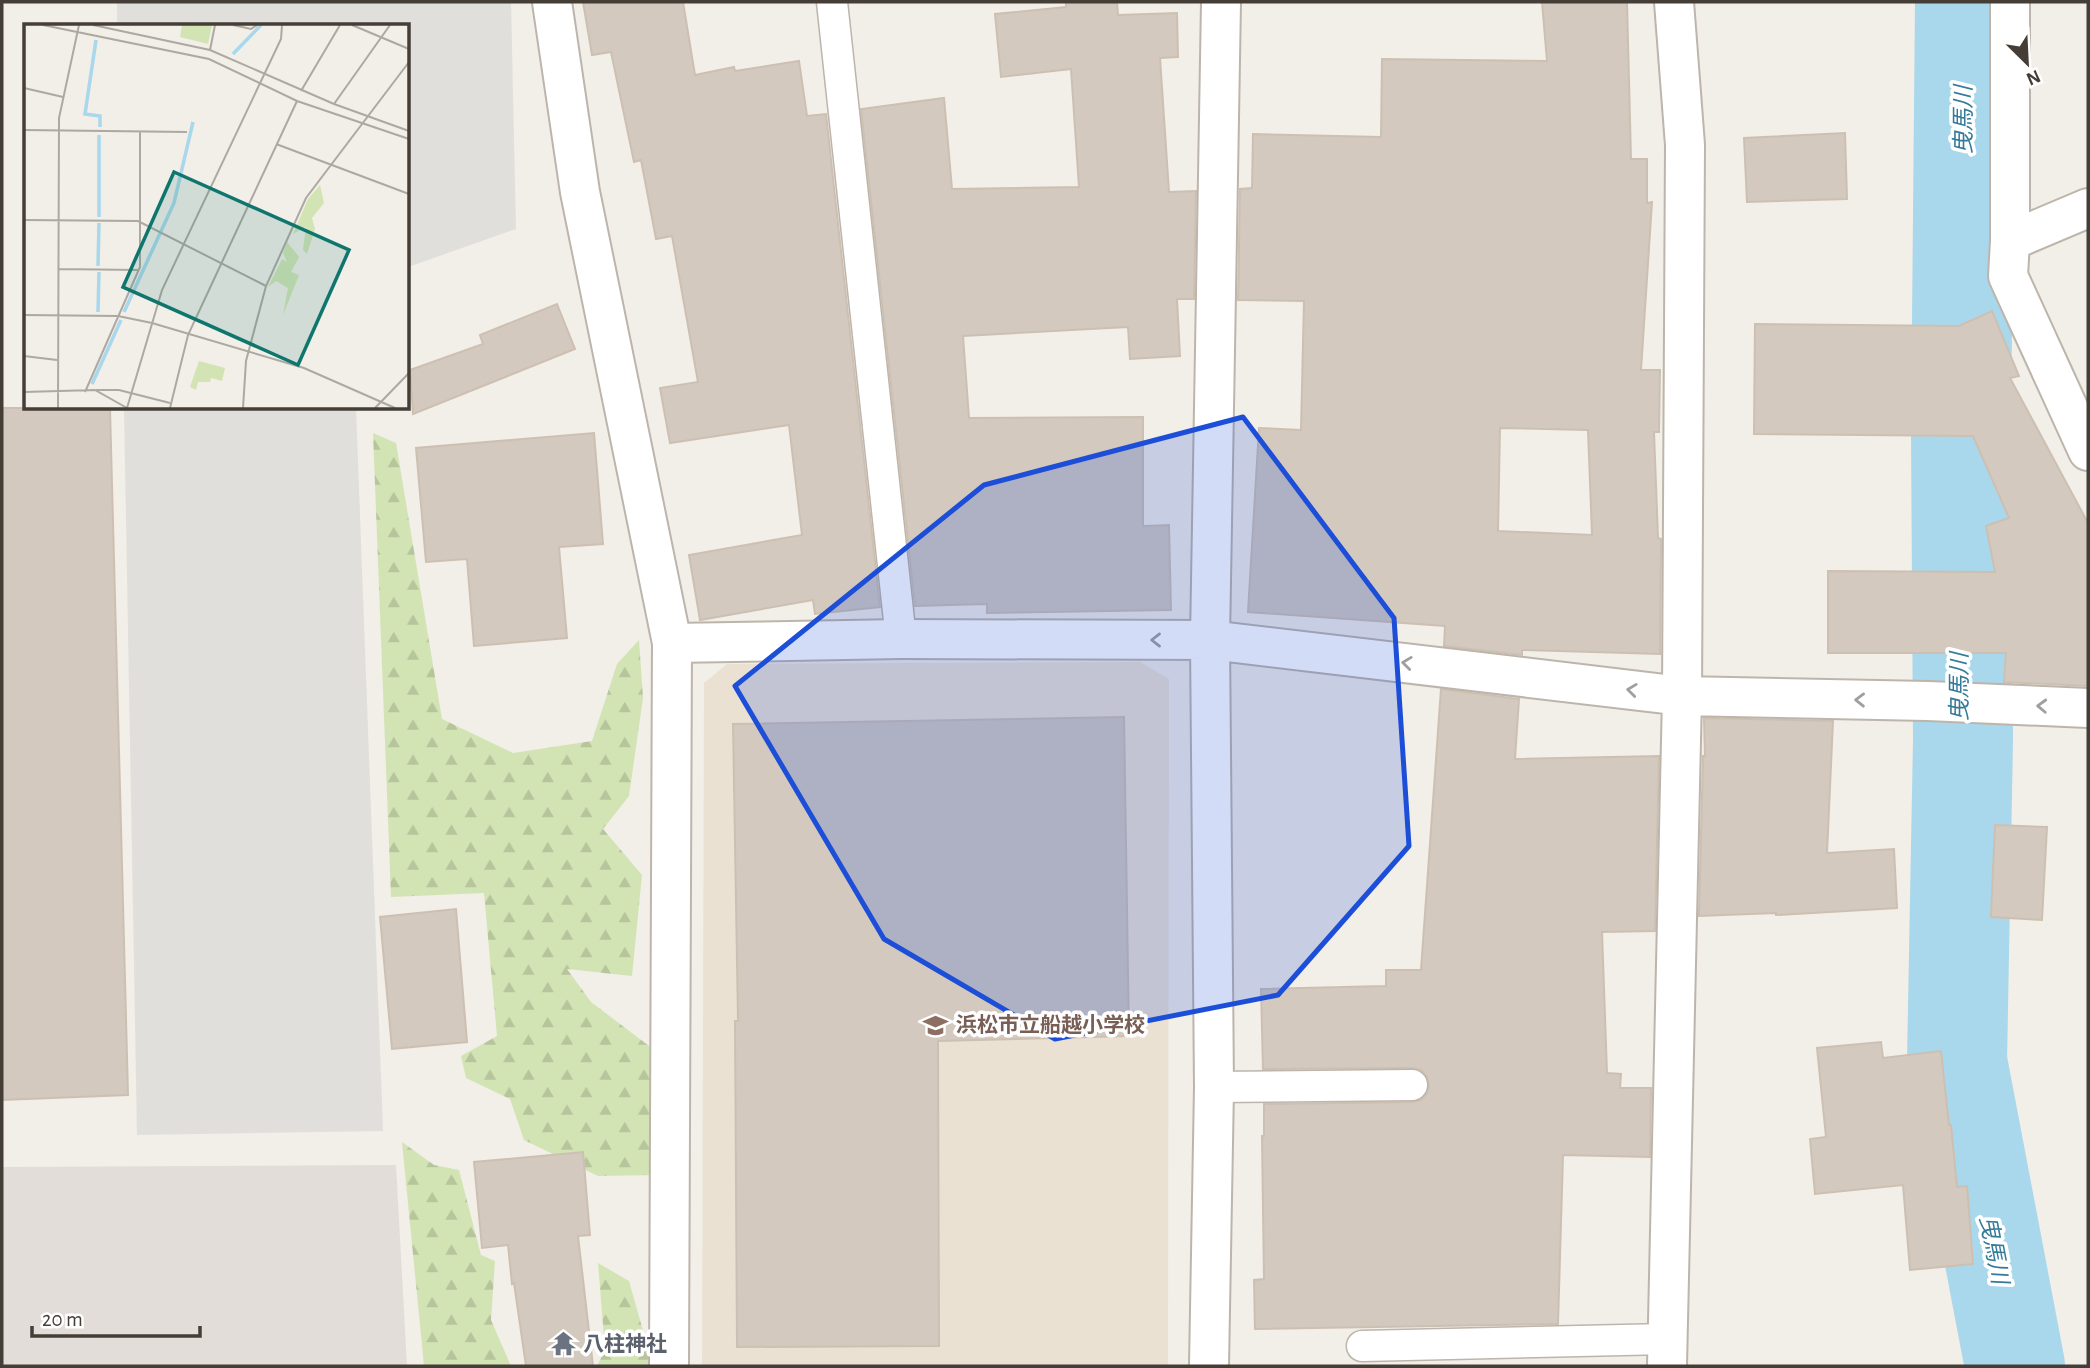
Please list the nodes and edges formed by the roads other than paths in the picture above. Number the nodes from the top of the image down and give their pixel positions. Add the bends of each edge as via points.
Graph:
1 (552, 2) edge
2 (832, 2) edge
3 (1221, 2) edge
4 (1674, 2) edge
5 (2010, 2) edge
6 (2088, 208) edge
7 (2010, 241) junction
8 (2088, 451) edge
9 (901, 639) junction
10 (1210, 640) junction
11 (672, 643) junction
12 (1682, 696) junction
13 (2088, 708) edge
14 (1412, 1085) dead end
15 (1214, 1087) junction
16 (1362, 1346) dead end
17 (1667, 1353) edge
18 (668, 1366) edge
19 (1209, 1366) edge

1 - 11 street via 580,192
2 - 9 lane
3 - 10 street
4 - 12 street via 1685,145
5 - 7 street
6 - 7 street
7 - 8 street via 2008,276
10 -> 9 street
9 - 11 street
12 -> 10 street
10 - 15 street
11 - 18 street
13 -> 12 street
12 - 17 street
14 - 15 lane
15 - 19 street
16 - 17 lane

